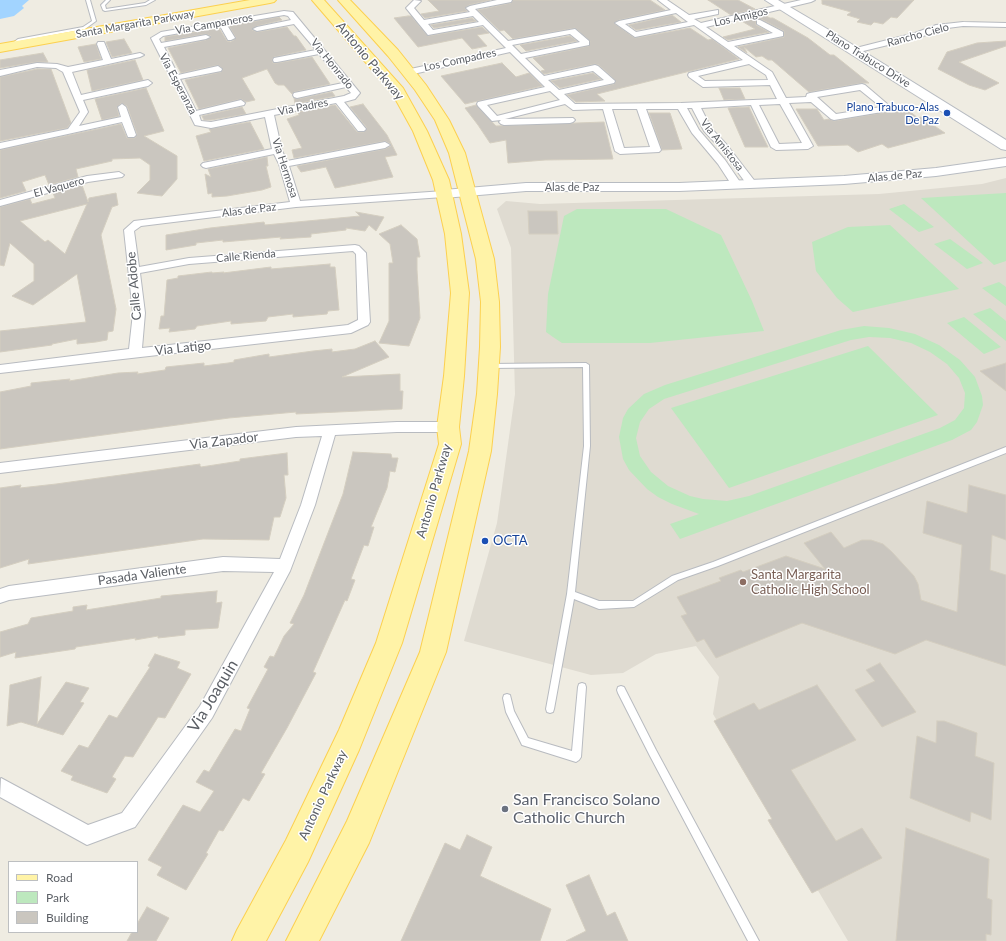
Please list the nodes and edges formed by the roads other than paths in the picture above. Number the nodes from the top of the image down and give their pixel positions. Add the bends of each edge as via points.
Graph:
1 (88, 0) edge
2 (108, 0) edge
3 (153, 0) edge
4 (220, 0) edge
5 (270, 0) edge
6 (318, 0) edge
7 (344, 0) edge
8 (508, 0) edge
9 (662, 0) edge
10 (770, 0) edge
11 (811, 0) edge
12 (417, 1) edge
13 (488, 2) edge
14 (790, 4) edge
15 (677, 11) junction
16 (715, 12) dead end
17 (284, 13) joint
18 (475, 13) junction
19 (94, 21) junction
20 (296, 21) junction
21 (693, 22) junction
22 (760, 22) dead end
23 (222, 23) junction
24 (422, 23) junction
25 (484, 23) junction
26 (964, 24) junction
27 (1006, 25) edge
28 (940, 27) junction
29 (1006, 28) edge
30 (257, 29) dead end
31 (972, 29) junction
32 (948, 33) junction
33 (206, 36) dead end
34 (0, 38) edge
35 (232, 38) dead end
36 (101, 44) dead end
37 (727, 45) junction
38 (158, 46) junction
39 (509, 46) junction
40 (5, 47) edge
41 (322, 51) junction
42 (865, 51) junction
43 (140, 55) dead end
44 (519, 57) junction
45 (69, 60) dead end
46 (277, 60) dead end
47 (750, 61) junction
48 (108, 62) junction
49 (48, 65) junction
50 (218, 69) dead end
51 (67, 70) junction
52 (409, 72) junction
53 (0, 73) edge
54 (175, 78) junction
55 (542, 79) junction
56 (774, 82) junction
57 (148, 83) dead end
58 (348, 84) junction
59 (554, 90) junction
60 (297, 95) dead end
61 (79, 98) junction
62 (813, 99) junction
63 (338, 100) junction
64 (566, 101) junction
65 (783, 101) junction
66 (241, 103) dead end
67 (754, 103) junction
68 (695, 105) junction
69 (640, 106) junction
70 (681, 106) junction
71 (122, 107) dead end
72 (607, 107) junction
73 (193, 114) junction
74 (269, 114) junction
75 (126, 119) junction
76 (495, 119) junction
77 (570, 120) dead end
78 (360, 129) dead end
79 (72, 130) junction
80 (1006, 132) edge
81 (131, 135) dead end
82 (0, 146) edge
83 (385, 146) dead end
84 (1006, 146) edge
85 (277, 151) junction
86 (1006, 162) edge
87 (284, 164) junction
88 (206, 165) dead end
89 (119, 175) dead end
90 (752, 184) junction
91 (737, 185) junction
92 (468, 191) junction
93 (444, 194) junction
94 (0, 203) edge
95 (296, 204) junction
96 (138, 223) joint
97 (134, 271) junction
98 (364, 322) joint
99 (135, 353) junction
100 (489, 366) junction
101 (0, 370) edge
102 (448, 426) junction
103 (330, 430) junction
104 (1006, 450) edge
105 (0, 468) edge
106 (285, 566) junction
107 (571, 594) junction
108 (0, 596) edge
109 (582, 687) dead end
110 (620, 690) dead end
111 (507, 698) dead end
112 (550, 709) dead end
113 (1, 787) dead end
114 (248, 941) edge
115 (302, 941) edge
116 (754, 941) edge

1 - 19 lane
2 - 3 lane via 103,5 107,10 146,4
4 - 19 main road, Santa Margarita Parkway
5 - 40 main road, Santa Margarita Parkway
6 - 93 main road, Antonio Parkway via 398,91 432,156
7 - 52 main road, Antonio Parkway
8 - 13 street
9 - 15 street
10 - 14 main road, Plano Trabuco Drive
11 - 14 street, Los Amigos
12 - 24 street via 410,8
13 - 18 street via 470,8
14 - 21 street, Los Amigos
14 - 42 main road, Plano Trabuco Drive
15 - 21 street
15 - 21 street via 619,23 635,35
16 - 21 street
17 - 20 street, Via Honrado via 290,14
17 - 23 street, Via Campaneros
18 - 24 street
18 - 25 street, Via Amistosa
19 - 34 main road, Santa Margarita Parkway
19 - 40 lane via 84,28 19,40
20 - 30 street
20 - 41 street, Via Honrado
21 - 37 street
22 - 37 street via 780,34
23 - 35 street
23 - 38 street, Via Campaneros via 161,34 155,38
24 - 25 street via 431,33
25 - 39 street, Via Amistosa
26 - 27 street, Rancho Cielo
26 - 28 street, Rancho Cielo
26 - 31 street
28 - 32 street
28 - 42 street, Rancho Cielo
29 - 31 street, Rancho Cielo
31 - 32 street, Rancho Cielo
32 - 42 street, Rancho Cielo
33 - 38 street
36 - 48 street via 101,54
37 - 47 street
38 - 54 street, Via Esperanza
39 - 44 street, Via Amistosa
39 - 44 street via 572,31 586,43
39 - 52 street, Los Compadres
41 - 46 street
41 - 58 street, Via Honrado
42 - 80 main road, Plano Trabuco Drive
42 - 84 main road, Plano Trabuco Drive
43 - 48 street
44 - 55 street, Via Amistosa
45 - 49 street
47 - 56 street via 769,74
47 - 56 street via 692,75 703,84
48 - 51 street
49 - 51 street
49 - 53 street
50 - 54 street
51 - 61 street
52 - 92 main road, Antonio Parkway via 442,120 457,153
54 - 73 street, Via Esperanza
55 - 59 street, Via Amistosa
55 - 59 street via 595,68 611,81
56 - 65 street
57 - 61 street
58 - 60 street
58 - 63 street, Via Honrado via 356,93 352,97
59 - 64 street, Via Amistosa
59 - 76 street via 481,104
61 - 79 street via 84,112
62 - 62 street, Via Amistosa via 810,96 862,87 888,108 834,117
62 - 65 street, Via Amistosa
63 - 74 street, Via Padres
63 - 78 street, Via Honrado
64 - 72 street, Via Amistosa via 573,107
64 - 76 street
65 - 67 street, Via Amistosa
65 - 67 street via 808,146 776,147
66 - 73 street
67 - 68 street, Via Amistosa
68 - 70 street, Via Amistosa
68 - 90 street, Via Amistosa via 707,129
69 - 70 street, Via Amistosa
69 - 72 street, Via Amistosa
69 - 72 street via 656,150 620,151
70 - 91 street, Via Amistosa via 695,131 722,162
71 - 75 street
73 - 74 street, Via Esperanza via 198,123 211,125
74 - 85 street, Via Hermosa
75 - 79 street
75 - 81 street
76 - 77 street via 500,123
79 - 82 street
83 - 87 street
85 - 87 street, Via Hermosa
85 - 88 street
86 - 90 main road, Alas de Paz via 936,172 844,180
87 - 95 street, Via Hermosa
89 - 94 street, El Vaquero via 87,179
90 - 91 main road, Alas de Paz
91 - 92 main road, Alas de Paz via 526,187
92 - 93 main road, Alas de Paz
92 - 100 main road, Antonio Parkway via 485,259 490,302
93 - 95 street, Alas de Paz
93 - 102 main road, Antonio Parkway via 457,259 460,293
95 - 96 street, Alas de Paz
96 - 97 street, Calle Adobe via 129,230
97 - 98 street, Calle Rienda via 189,261 349,248 361,253
97 - 99 street, Calle Adobe via 139,313
98 - 99 street, Via Latigo via 351,329
99 - 101 street, Via Latigo
100 - 107 lane via 586,365 587,446
100 - 115 main road, Antonio Parkway via 480,451 433,652 358,832
102 - 103 street, Via Zapador
102 - 114 main road, Antonio Parkway via 450,444 389,642 349,740 297,851
103 - 105 street, Via Zapador
103 - 106 street, Via Joaquin via 308,505
104 - 107 lane via 674,578 634,604 599,605
106 - 108 street, Pasada Valiente via 223,564
106 - 113 street, Via Joaquin via 206,712 128,820 87,835
107 - 112 lane
109 - 111 lane via 576,757 525,742 510,712
110 - 116 lane

